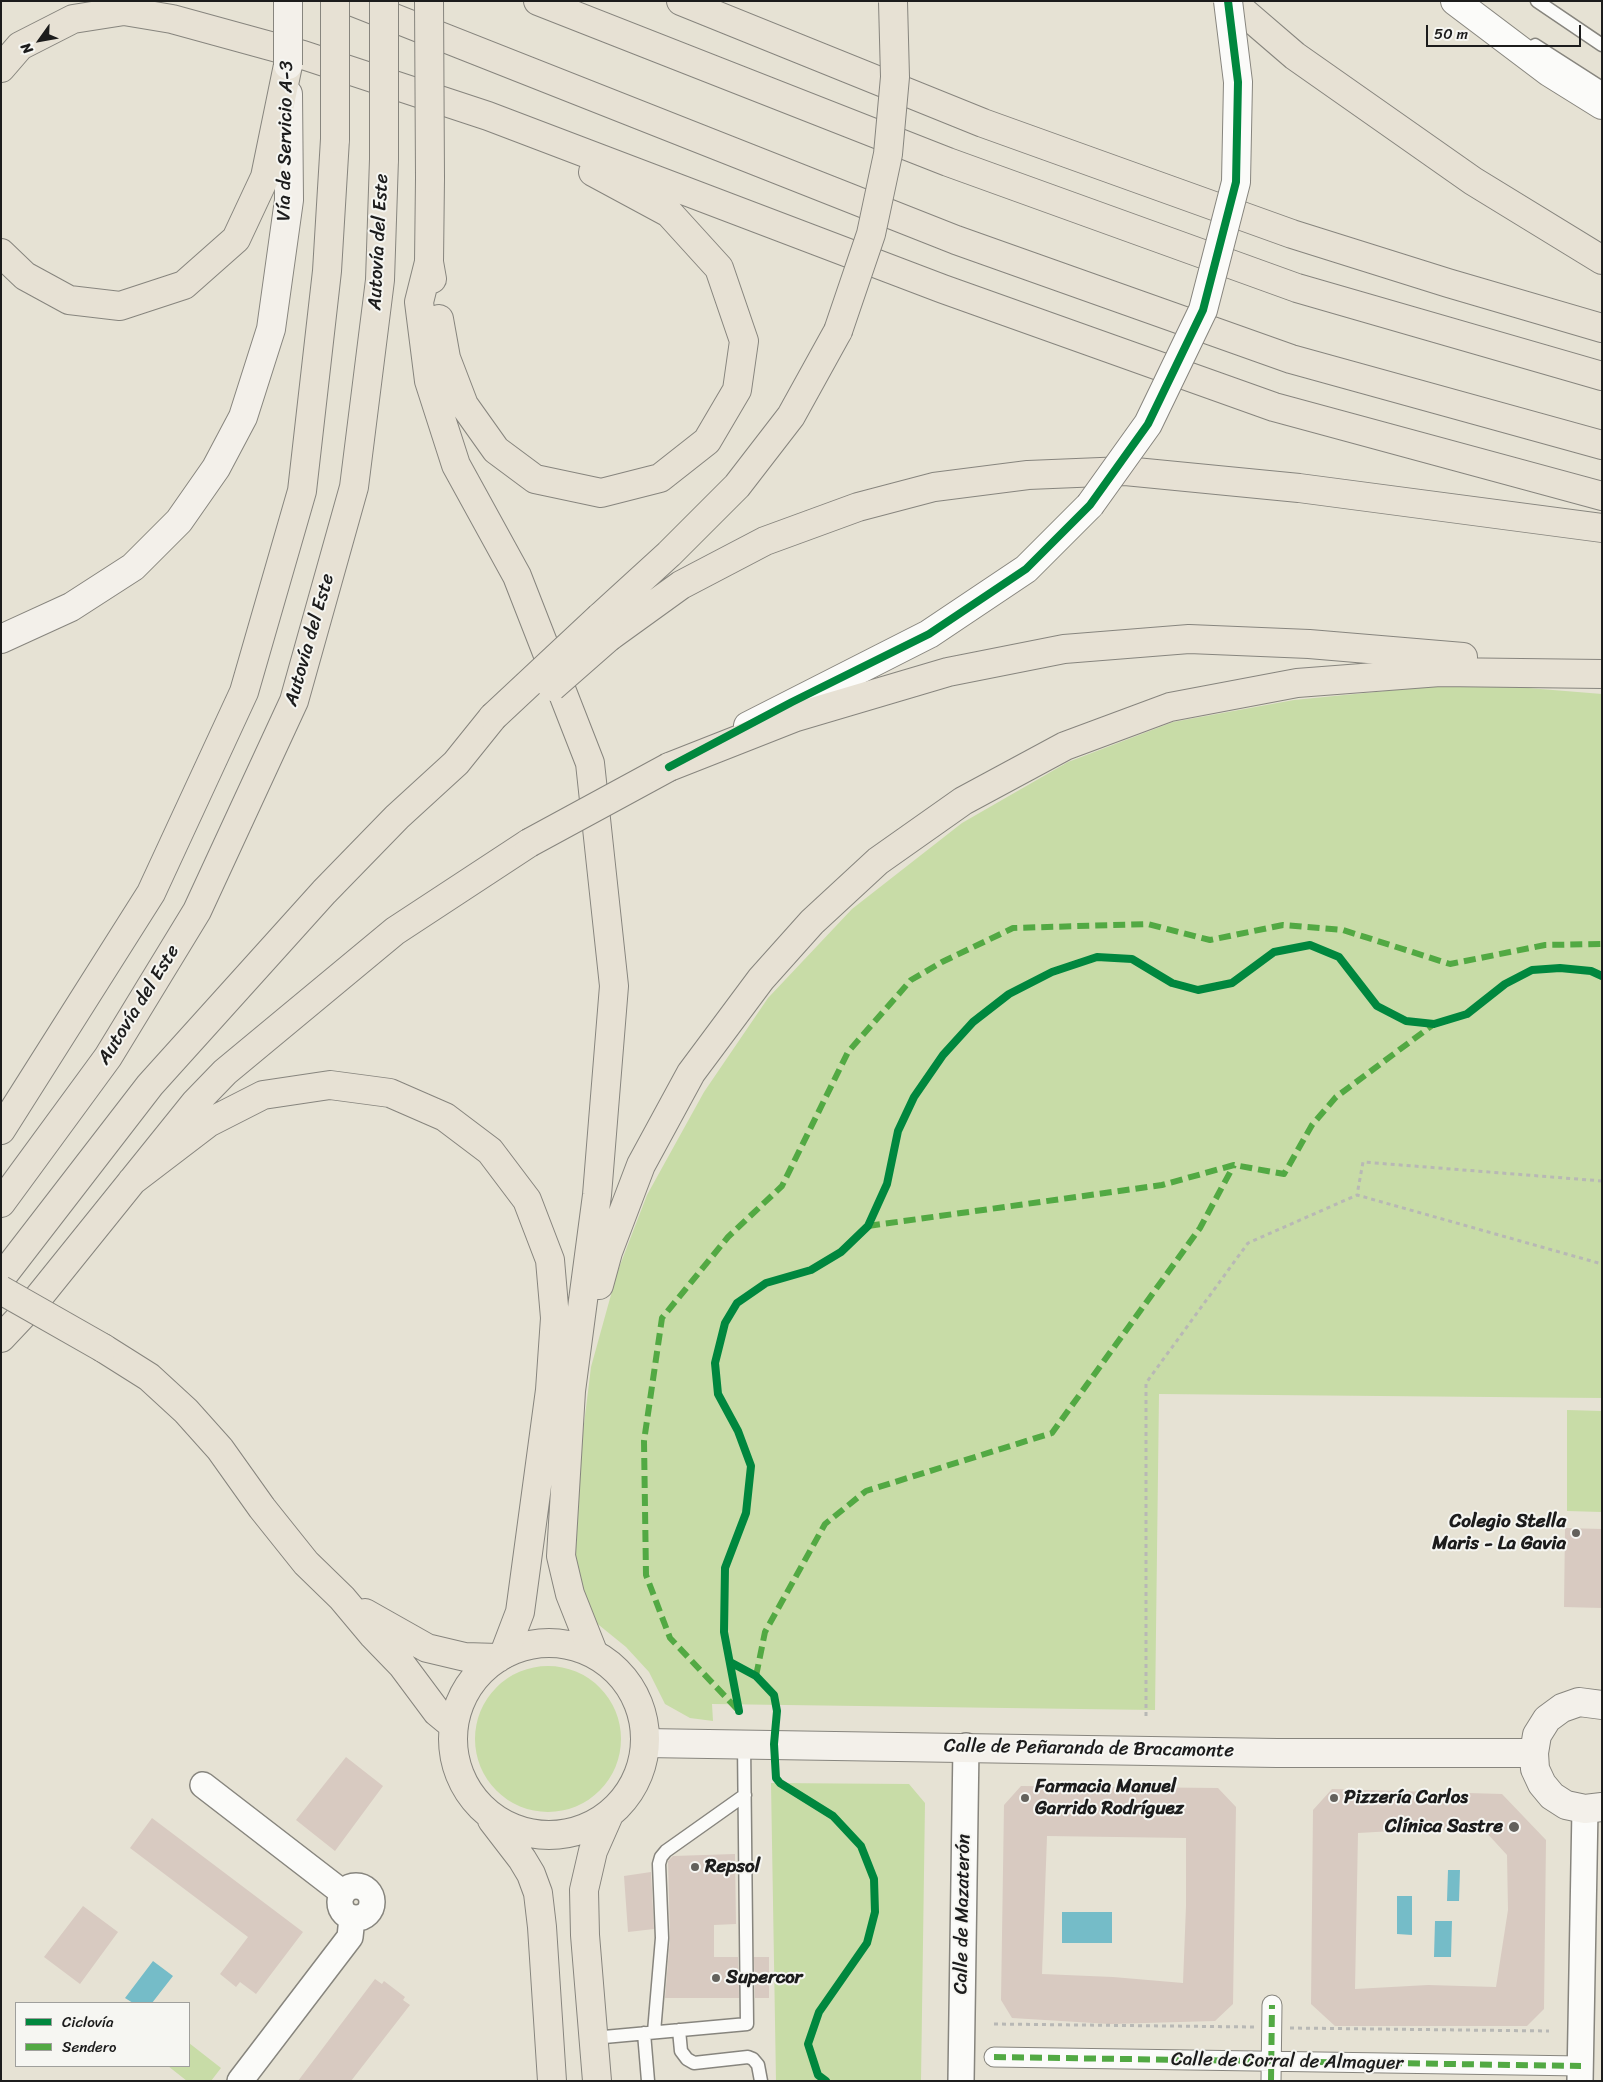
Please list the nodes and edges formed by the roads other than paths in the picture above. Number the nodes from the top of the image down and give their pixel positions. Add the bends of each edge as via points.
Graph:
1 (174, 1) edge
2 (288, 1) edge
3 (335, 1) edge
4 (351, 1) edge
5 (384, 1) edge
6 (429, 1) edge
7 (538, 1) edge
8 (681, 1) edge
9 (1230, 1) edge
10 (1455, 1) edge
11 (1469, 1) edge
12 (1537, 1) edge
13 (893, 2) edge
14 (1602, 45) edge
15 (296, 60) junction
16 (1, 68) edge
17 (1602, 88) edge
18 (1602, 105) edge
19 (488, 116) junction
20 (1, 253) edge
21 (1602, 260) edge
22 (429, 262) junction
23 (1602, 328) edge
24 (1602, 376) edge
25 (1602, 445) edge
26 (1602, 496) edge
27 (1602, 528) edge
28 (604, 627) junction
29 (1, 639) edge
30 (1602, 669) edge
31 (1602, 674) edge
32 (669, 767) junction
33 (1, 1130) edge
34 (132, 1181) junction
35 (1, 1203) edge
36 (1, 1278) edge
37 (1, 1290) edge
38 (1, 1338) edge
39 (571, 1391) junction
40 (342, 1598) junction
41 (593, 1652) junction
42 (501, 1656) junction
43 (1602, 1705) edge
44 (454, 1726) junction
45 (645, 1743) junction
46 (744, 1743) junction
47 (966, 1746) junction
48 (1534, 1753) junction
49 (203, 1785) dead end
50 (745, 1795) junction
51 (1593, 1808) edge
52 (488, 1815) junction
53 (608, 1816) junction
54 (1272, 2004) dead end
55 (679, 2030) junction
56 (649, 2033) junction
57 (593, 2038) junction
58 (994, 2057) dead end
59 (1272, 2062) junction
60 (1580, 2073) edge
61 (240, 2081) edge
62 (552, 2081) edge
63 (597, 2081) edge
64 (648, 2081) edge
65 (761, 2081) edge
66 (961, 2081) edge
67 (1271, 2081) edge

1 - 15 main road
2 - 15 main road, Vía de Servicio A-3, bridge
3 - 33 main road, bridge via 335,139 327,271 302,491 244,692 151,893
4 - 25 main road via 956,240 1291,359
5 - 35 main road, Autovía del Este, bridge via 380,280 354,487 294,701 197,911 108,1057
6 - 22 main road, bridge
7 - 24 main road via 948,162 1296,288
8 - 23 main road via 983,123 1292,234
9 - 21 main road via 1295,56 1472,181
9 - 32 street, bridge via 1238,82 1236,182 1203,310 1148,424 1090,505 1026,569 929,634
10 - 18 street via 1549,72
11 - 17 lane
12 - 14 lane
13 - 28 main road, bridge via 895,77 888,154 871,234 838,331 791,416 737,486 668,554
15 - 16 main road via 172,19 124,11 73,19 20,46
15 - 19 main road
15 - 20 main road via 265,177 236,239 184,285 120,306 69,300 25,276
15 - 29 main road, Vía de Servicio A-3 via 289,200 271,329 243,417 216,468 179,521 133,567 71,608
19 - 22 main road via 669,212 719,268 744,340 736,390 708,441 660,478 601,494 535,480 496,450 464,405 446,358
19 - 26 main road via 942,290 1274,406
22 - 39 main road via 419,302 429,381 456,465 517,576 590,763 614,986 597,1195
27 - 28 main road via 1299,488 1125,471 1028,475 934,487 858,507 765,540
28 - 36 main road, bridge via 397,817 324,892 150,1085
30 - 32 main road via 1300,643 1189,639 1064,649 948,672 796,717
31 - 39 main road via 1440,672 1392,675 1297,683 1170,707 1065,746 963,801 878,861 812,922 761,979 691,1073 641,1165 608,1252
32 - 34 main road, bridge via 529,843 394,932 225,1072 196,1102
34 - 38 main road via 34,1303
34 - 42 main road via 208,1123 263,1095 330,1085 390,1093 444,1118 490,1151 527,1200 550,1260 555,1318 550,1390 520,1612
37 - 40 main road, bridge via 148,1377 186,1411 220,1450 306,1563
39 - 41 main road via 561,1556 570,1594
40 - 42 main road via 427,1648 465,1657
40 - 44 main road via 402,1665 437,1712
41 - 42 main road via 564,1641 536,1641
41 - 45 main road via 624,1677 640,1708
42 - 44 main road via 466,1692
43 - 48 main road via 1579,1702 1562,1708 1547,1719 1537,1735
44 - 52 main road via 455,1765 474,1800
45 - 46 main road, Calle de Peñaranda de Bracamonte
45 - 53 main road via 630,1791
46 - 47 main road, Calle de Peñaranda de Bracamonte
46 - 50 lane
47 - 48 main road, Calle de Peñaranda de Bracamonte via 1277,1753
47 - 66 street, Calle de Mazaterón
48 - 51 main road via 1538,1777 1552,1796 1566,1805
49 - 61 street via 343,1892 358,1886 371,1895 372,1905 367,1915 352,1918 350,1937
50 - 55 lane via 747,2024
50 - 56 lane via 661,1857 662,1938
51 - 60 street
52 - 53 main road via 508,1828 534,1835 560,1836 584,1830
52 - 62 main road via 522,1859 538,1893
53 - 57 main road via 594,1851 584,1890
54 - 59 street
55 - 56 lane
55 - 65 lane via 681,2051 687,2060 694,2063 748,2057 758,2065
56 - 57 lane
56 - 64 lane
57 - 63 main road
58 - 59 street, Calle de Corral de Almaguer
59 - 60 street, Calle de Corral de Almaguer
59 - 67 street

